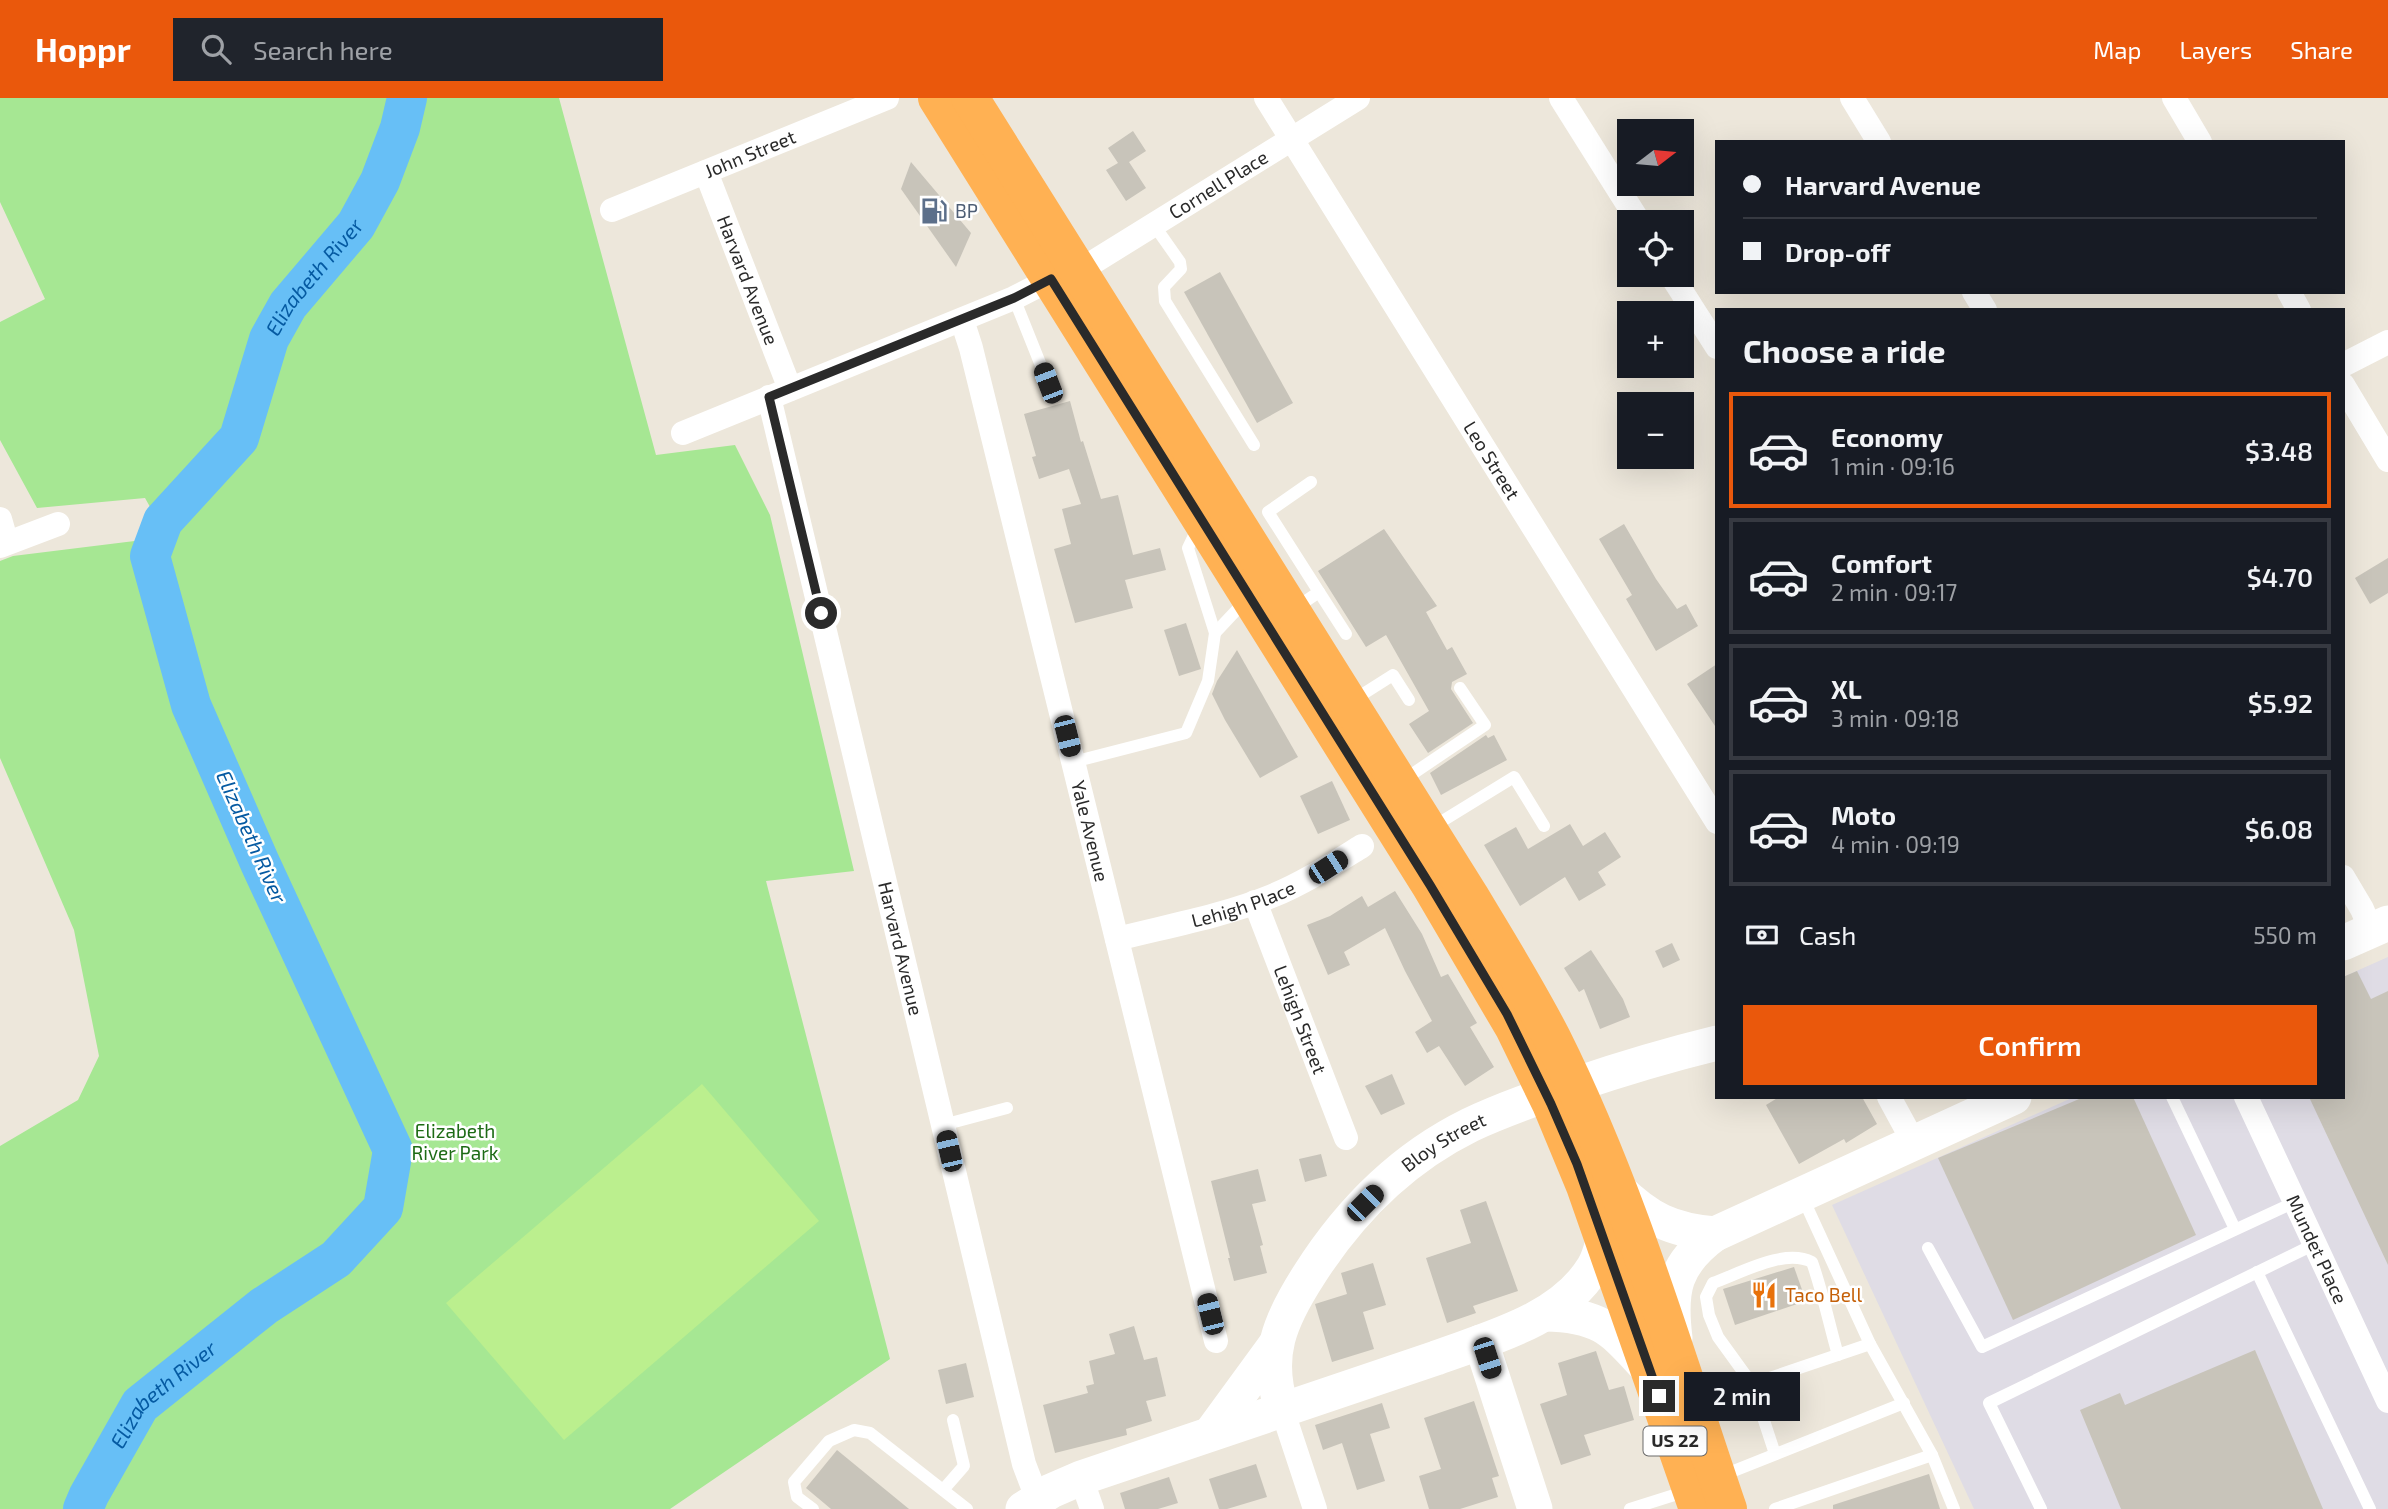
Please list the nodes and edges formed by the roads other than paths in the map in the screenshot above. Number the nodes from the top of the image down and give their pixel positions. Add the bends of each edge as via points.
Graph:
1 (887, 98) edge
2 (937, 98) edge
3 (970, 98) edge
4 (1266, 98) edge
5 (1358, 98) edge
6 (1561, 98) edge
7 (1852, 98) edge
8 (2174, 98) edge
9 (1292, 140) junction
10 (1878, 140) edge
11 (2199, 140) edge
12 (706, 172) junction
13 (612, 210) dead end
14 (1631, 210) edge
15 (1154, 225) junction
16 (1065, 275) junction
17 (1679, 287) edge
18 (1014, 298) junction
19 (962, 320) junction
20 (2388, 342) edge
21 (1715, 344) edge
22 (2345, 364) edge
23 (1048, 383) dead end
24 (2345, 387) edge
25 (780, 393) junction
26 (683, 433) dead end
27 (1254, 445) dead end
28 (2388, 460) edge
29 (1311, 482) dead end
30 (0, 519) edge
31 (1201, 521) junction
32 (1255, 521) junction
33 (58, 524) dead end
34 (1, 545) edge
35 (1249, 597) junction
36 (1305, 602) junction
37 (1215, 633) junction
38 (1346, 635) dead end
39 (1460, 688) dead end
40 (1409, 700) dead end
41 (1348, 703) junction
42 (1073, 762) junction
43 (1398, 783) junction
44 (1715, 818) edge
45 (1544, 826) dead end
46 (1428, 830) junction
47 (1362, 846) dead end
48 (2345, 880) edge
49 (1255, 902) junction
50 (2367, 932) edge
51 (1116, 939) junction
52 (1715, 1044) edge
53 (1890, 1099) edge
54 (2010, 1099) edge
55 (2173, 1099) edge
56 (2247, 1099) edge
57 (1007, 1108) dead end
58 (943, 1125) junction
59 (1346, 1138) dead end
60 (1914, 1143) junction
61 (1618, 1189) junction
62 (1801, 1195) junction
63 (2295, 1202) junction
64 (2235, 1229) junction
65 (1714, 1234) junction
66 (1604, 1238) junction
67 (2315, 1244) junction
68 (1928, 1248) dead end
69 (2257, 1272) junction
70 (1545, 1314) junction
71 (1216, 1341) dead end
72 (1481, 1342) junction
73 (1276, 1344) junction
74 (1870, 1344) junction
75 (1838, 1355) junction
76 (1665, 1368) junction
77 (2381, 1368) edge
78 (1752, 1384) junction
79 (2388, 1401) edge
80 (1904, 1403) junction
81 (1282, 1409) junction
82 (953, 1420) dead end
83 (1211, 1433) junction
84 (1775, 1454) junction
85 (1932, 1455) junction
86 (943, 1490) junction
87 (1086, 1494) edge
88 (1709, 1496) edge
89 (1030, 1504) edge
90 (813, 1509) edge
91 (967, 1509) edge
92 (1315, 1509) edge
93 (1535, 1509) edge
94 (1630, 1509) edge
95 (1774, 1509) edge
96 (1954, 1509) edge
97 (2041, 1509) edge
98 (2370, 1509) edge

1 - 12 street, John Street
2 - 16 highway, US 22
3 - 16 highway, US 22
4 - 9 street, Leo Street
5 - 9 street, Cornell Place
6 - 14 street
7 - 10 street
8 - 11 street
9 - 15 street, Cornell Place
9 - 44 street, Leo Street
12 - 13 street, John Street
12 - 25 street, Harvard Avenue
15 - 16 street, Cornell Place
15 - 27 lane via 1181,269 1164,287 1165,302
16 - 18 street, Cornell Place
16 - 31 highway, US 22
16 - 32 highway, US 22
17 - 21 street
18 - 19 street, Cornell Place
18 - 23 lane
19 - 25 street, Cornell Place
19 - 42 street, Yale Avenue
20 - 22 street
24 - 28 street
25 - 26 street, Cornell Place
25 - 58 street, Harvard Avenue
29 - 32 lane
30 - 34 street
31 - 35 highway, US 22
31 - 37 lane via 1188,548
32 - 36 highway, US 22
33 - 34 street
35 - 37 lane
35 - 66 highway, US 22 via 1504,1009 1560,1124
36 - 38 lane
36 - 41 highway, US 22
37 - 42 lane via 1208,681 1185,733
39 - 43 lane via 1485,725
40 - 41 lane via 1393,675
41 - 43 highway, US 22
42 - 51 street, Yale Avenue
43 - 46 highway, US 22
45 - 46 lane via 1514,777
46 - 61 highway, US 22 via 1534,1004
47 - 49 street, Lehigh Place via 1308,879
48 - 50 street via 2362,909
49 - 51 street, Lehigh Place
49 - 59 street, Lehigh Street
51 - 71 street, Yale Avenue
52 - 73 street, Bloy Street via 1621,1069 1491,1116 1427,1151 1386,1182 1326,1249 1298,1293
53 - 60 street
54 - 60 street
55 - 64 lane
56 - 63 street, Mundet Place
57 - 58 lane
58 - 89 street, Harvard Avenue
60 - 62 street
61 - 65 street via 1657,1220 1682,1230
61 - 76 highway, US 22
62 - 65 street
62 - 74 lane
63 - 64 lane
63 - 67 street, Mundet Place
64 - 68 lane via 1982,1347
65 - 76 street via 1688,1257 1676,1282
66 - 70 street via 1595,1266 1583,1283
66 - 76 highway, US 22
67 - 69 lane
67 - 77 street, Mundet Place
69 - 97 lane via 1989,1403
69 - 98 lane
70 - 72 street
70 - 76 street via 1579,1316 1600,1323
72 - 81 street
72 - 93 street
73 - 81 street, Bloy Street via 1273,1379
73 - 83 street
74 - 75 lane
74 - 80 lane
75 - 78 lane
75 - 78 lane via 1812,1262 1802,1257 1780,1258 1713,1283 1706,1297 1718,1337
76 - 88 highway, US 22
77 - 79 street, Mundet Place
78 - 84 lane
80 - 84 lane
80 - 85 lane
81 - 83 street
81 - 92 street
82 - 86 lane via 964,1466
83 - 87 street
84 - 88 lane
85 - 95 lane
85 - 96 lane
86 - 90 lane via 870,1433 854,1430 829,1441 794,1482 797,1497
86 - 91 lane
87 - 89 street
88 - 94 lane

